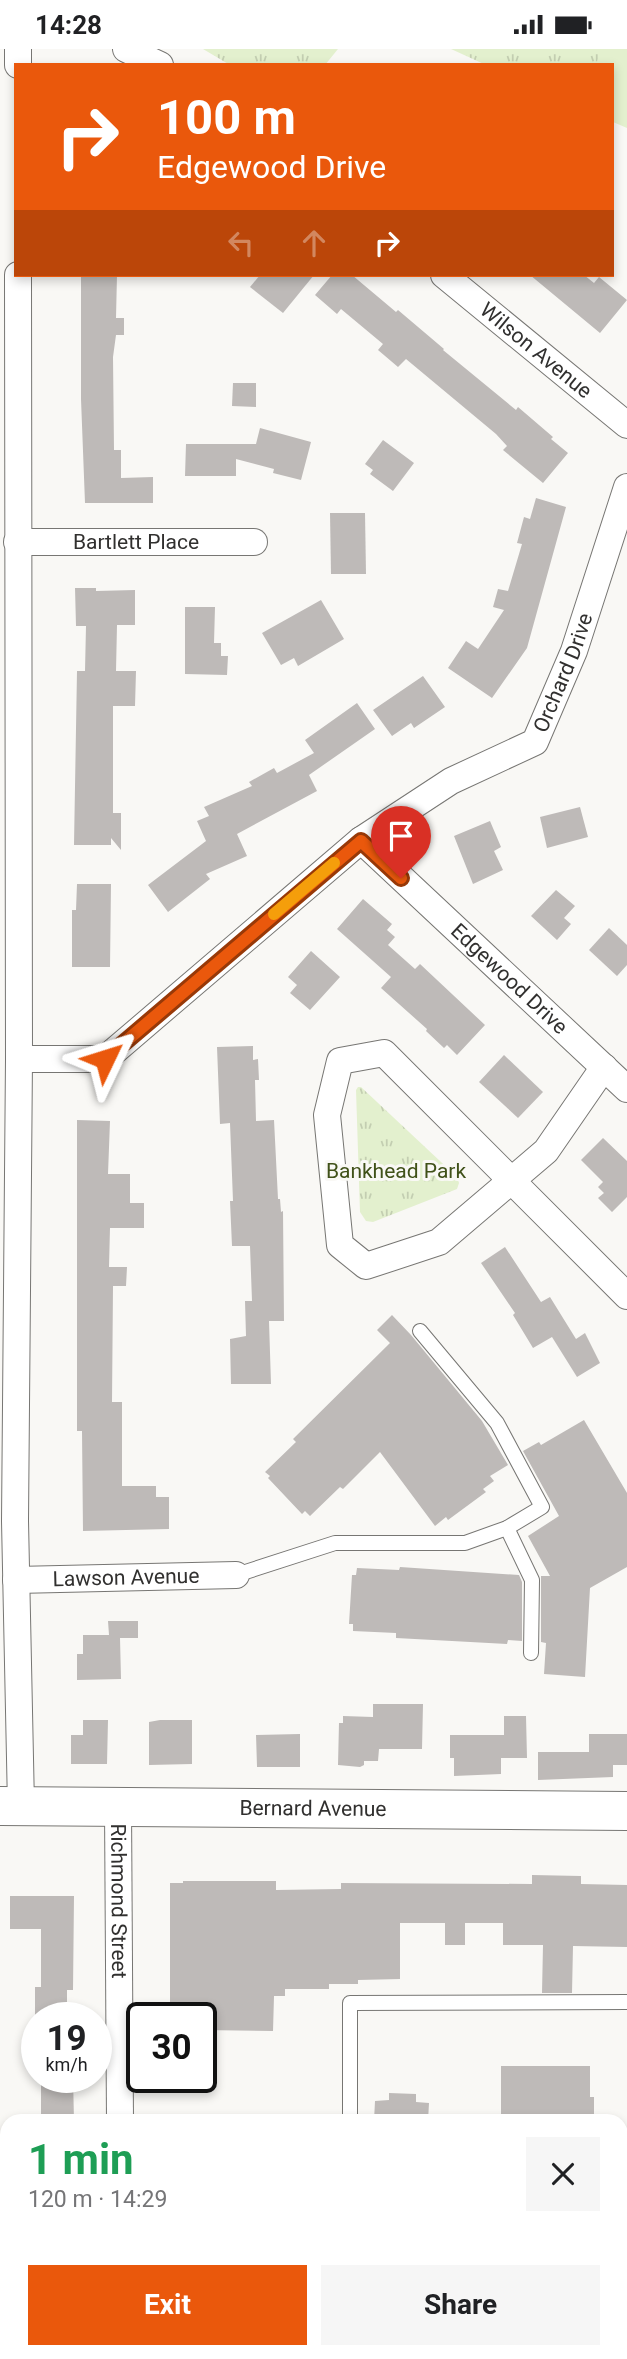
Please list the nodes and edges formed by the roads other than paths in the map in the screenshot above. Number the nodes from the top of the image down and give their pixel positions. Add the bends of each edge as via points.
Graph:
1 (126, 49) edge
2 (156, 63) edge
3 (18, 277) edge
4 (446, 277) edge
5 (627, 425) edge
6 (627, 487) edge
7 (17, 542) junction
8 (254, 542) dead end
9 (8, 677) edge
10 (361, 841) junction
11 (19, 1059) junction
12 (604, 1067) junction
13 (627, 1089) edge
14 (511, 1181) junction
15 (627, 1296) edge
16 (420, 1331) dead end
17 (7, 1521) edge
18 (507, 1528) junction
19 (236, 1575) joint
20 (16, 1580) junction
21 (531, 1653) dead end
22 (10, 1806) edge
23 (118, 1807) junction
24 (627, 1811) edge
25 (627, 2002) edge
26 (120, 2114) edge
27 (350, 2114) edge

1 - 2 street
3 - 7 street
4 - 5 street, Wilson Avenue
6 - 10 street, Orchard Drive via 574,651 535,742 451,781
7 - 8 street, Bartlett Place
7 - 9 street
9 - 11 street
10 - 11 street, Orchard Drive via 105,1059
10 - 12 street, Edgewood Drive
11 - 17 street
12 - 13 street, Edgewood Drive
12 - 14 street via 546,1151
14 - 14 street via 439,1242 366,1266 340,1245 327,1115 340,1061 384,1053
14 - 15 street
16 - 18 lane via 497,1423 542,1507
17 - 20 street
18 - 19 lane via 465,1543 335,1543
18 - 21 lane via 531,1580
19 - 20 street, Lawson Avenue
20 - 22 street
22 - 23 street, Bernard Avenue
23 - 24 street, Bernard Avenue
23 - 26 street, Richmond Street
25 - 27 lane via 350,2003

